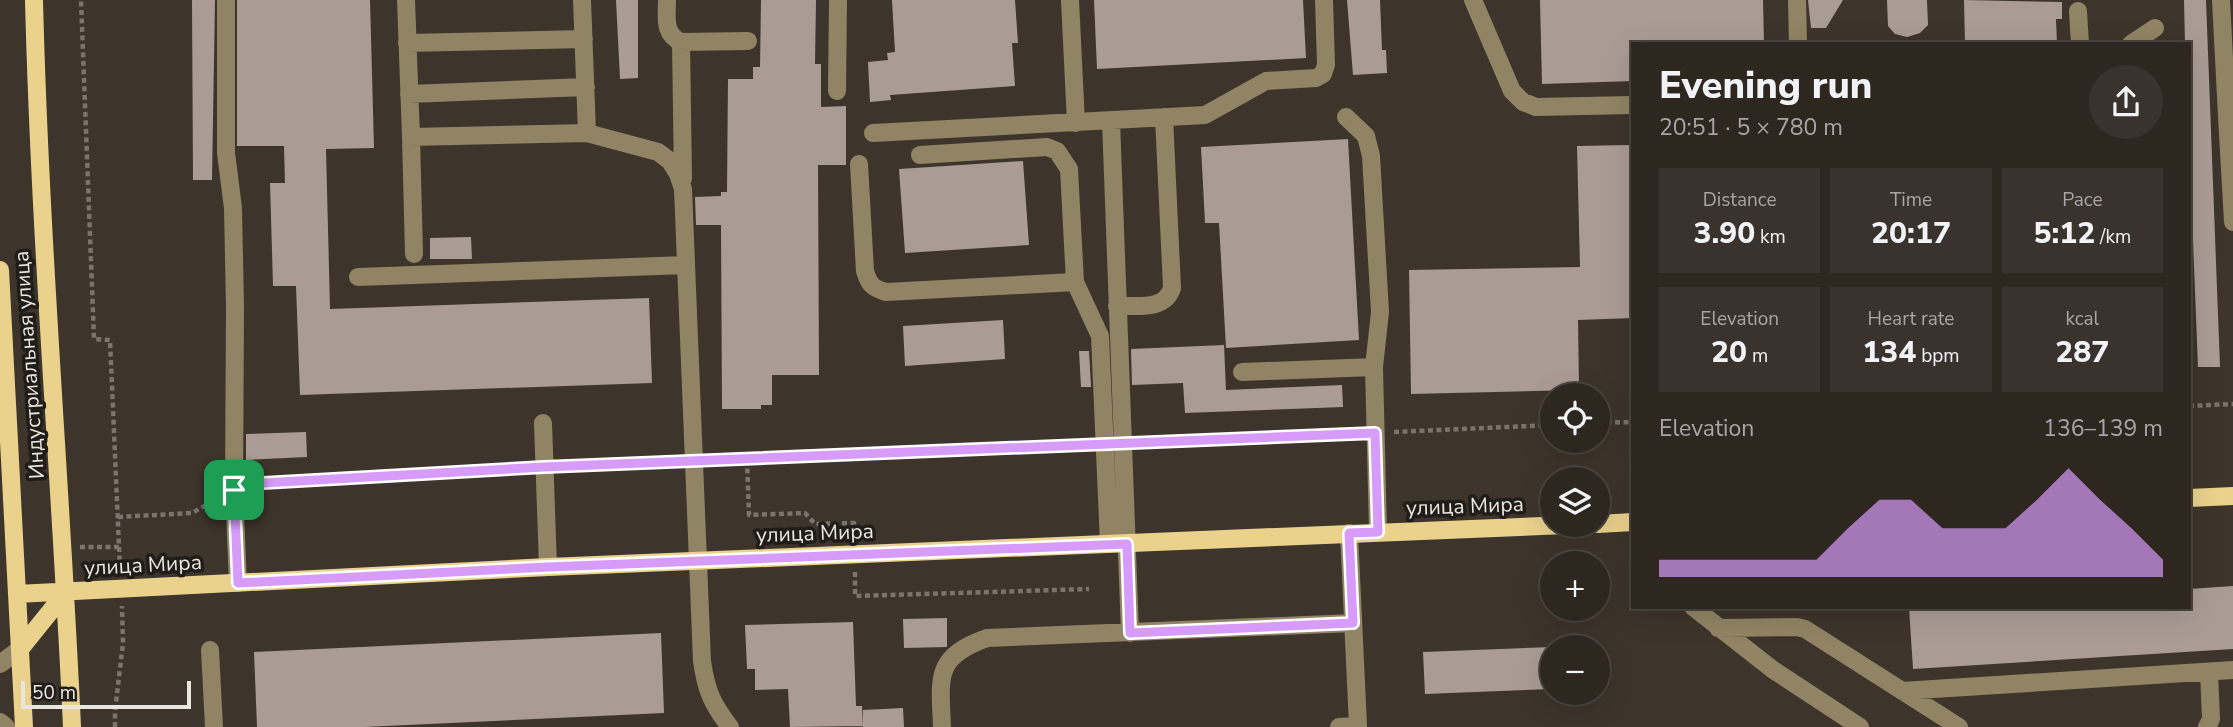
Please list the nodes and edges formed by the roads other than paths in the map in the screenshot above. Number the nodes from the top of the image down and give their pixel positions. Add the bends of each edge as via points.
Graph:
1 (34, 0) edge
2 (226, 0) edge
3 (406, 0) edge
4 (582, 0) edge
5 (667, 0) edge
6 (838, 0) edge
7 (1070, 0) edge
8 (1324, 0) edge
9 (1473, 0) edge
10 (1797, 0) edge
11 (2221, 0) edge
12 (2078, 11) dead end
13 (2155, 28) dead end
14 (584, 38) junction
15 (748, 41) dead end
16 (681, 42) junction
17 (1798, 42) edge
18 (2080, 42) edge
19 (2134, 42) edge
20 (407, 43) junction
21 (2228, 52) edge
22 (586, 88) junction
23 (837, 90) dead end
24 (409, 94) junction
25 (1631, 105) edge
26 (2230, 116) edge
27 (1164, 117) junction
28 (1346, 117) dead end
29 (1111, 121) junction
30 (1076, 123) junction
31 (587, 133) junction
32 (873, 133) dead end
33 (411, 137) junction
34 (920, 155) dead end
35 (859, 164) dead end
36 (683, 189) junction
37 (2233, 222) edge
38 (414, 254) dead end
39 (686, 265) junction
40 (0, 270) edge
41 (358, 277) dead end
42 (1074, 282) junction
43 (1117, 306) junction
44 (1374, 368) junction
45 (1242, 372) dead end
46 (542, 423) dead end
47 (1114, 444) junction
48 (2233, 496) edge
49 (2191, 498) edge
50 (1631, 523) edge
51 (1610, 524) edge
52 (1540, 526) edge
53 (1378, 532) junction
54 (1349, 533) junction
55 (1118, 544) junction
56 (699, 561) junction
57 (548, 567) junction
58 (238, 583) junction
59 (66, 592) junction
60 (18, 594) junction
61 (1695, 609) edge
62 (1353, 623) junction
63 (1718, 628) junction
64 (1130, 633) junction
65 (20, 649) junction
66 (209, 650) dead end
67 (0, 664) edge
68 (2233, 670) edge
69 (2209, 672) junction
70 (1902, 691) junction
71 (0, 722) edge
72 (6, 727) edge
73 (24, 727) edge
74 (72, 727) edge
75 (214, 727) edge
76 (730, 727) edge
77 (942, 727) edge
78 (1339, 727) edge
79 (1358, 727) edge
80 (1860, 727) edge
81 (1959, 727) edge
82 (2207, 727) edge

1 - 59 main road, Индустриальная улица via 38,148
2 - 58 street
3 - 20 street
4 - 14 street
5 - 16 street via 669,34
6 - 23 street
7 - 30 street
8 - 27 street via 1326,65 1322,74 1266,81 1205,115
9 - 25 street via 1512,91 1523,102 1536,107
10 - 17 street
11 - 21 street
12 - 18 street
13 - 19 street
14 - 20 street
14 - 22 street
15 - 16 street
16 - 36 street
20 - 24 street
21 - 26 street
22 - 24 street
22 - 31 street
24 - 33 street
26 - 37 street
27 - 29 street
27 - 43 street via 1172,288 1162,303
28 - 44 street via 1366,136 1371,156 1380,312
29 - 30 street
29 - 43 street
30 - 32 street
31 - 33 street
31 - 36 street via 658,152 670,161
33 - 38 street
34 - 42 street via 1047,147 1057,151 1069,169
35 - 42 street via 865,271 875,289
36 - 39 street
39 - 41 street
39 - 56 street
40 - 60 main road, Индустриальная улица
42 - 47 street via 1100,335
43 - 47 street
44 - 45 street
44 - 53 street
46 - 57 street
47 - 55 street
48 - 49 main road
50 - 51 main road
52 - 53 main road, улица Мира
53 - 54 main road, улица Мира
54 - 55 main road, улица Мира
54 - 62 street
55 - 56 main road, улица Мира
55 - 64 street
56 - 57 main road, улица Мира
56 - 76 street via 705,685 714,707
57 - 58 main road, улица Мира
58 - 59 main road, улица Мира
59 - 60 main road, улица Мира
59 - 65 main road
59 - 74 main road, Индустриальная улица
60 - 65 main road, Индустриальная улица
61 - 63 street
62 - 64 street
62 - 79 street
63 - 70 street via 1805,629
63 - 80 street
64 - 77 street via 987,638 963,647 948,662 940,681
65 - 67 street
65 - 73 main road, Индустриальная улица
66 - 75 street
68 - 69 street
69 - 70 street
69 - 82 street via 2211,719
70 - 81 street
71 - 72 street
78 - 79 street

